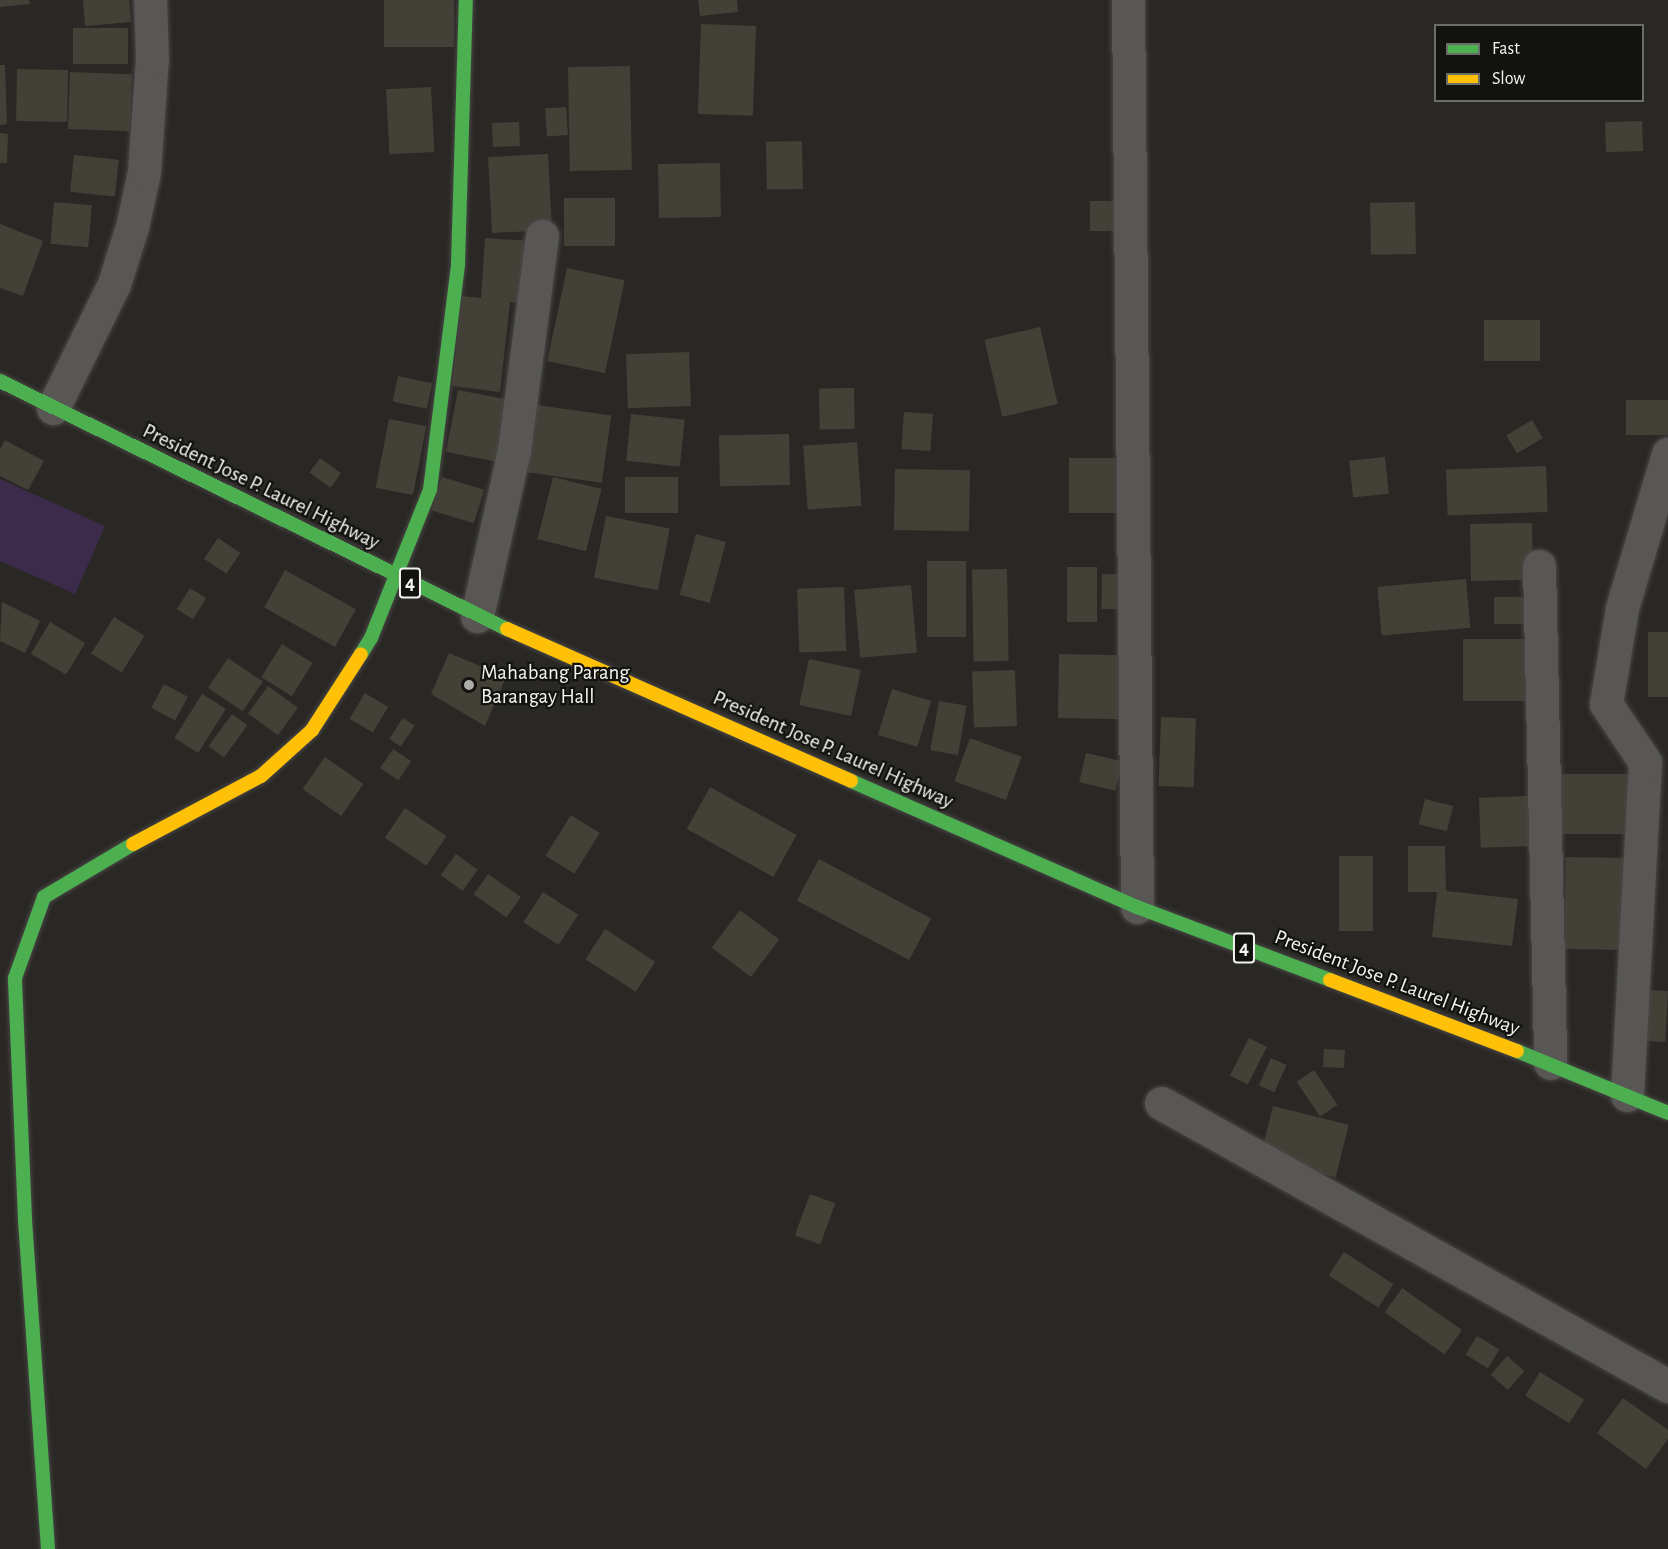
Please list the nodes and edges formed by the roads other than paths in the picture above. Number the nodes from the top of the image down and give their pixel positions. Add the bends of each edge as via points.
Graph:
1 (150, 0) edge
2 (466, 0) edge
3 (1128, 0) edge
4 (542, 236) dead end
5 (0, 381) edge
6 (53, 408) junction
7 (1668, 454) edge
8 (1539, 566) dead end
9 (395, 576) junction
10 (477, 616) junction
11 (1137, 907) junction
12 (1550, 1063) junction
13 (1627, 1095) junction
14 (1161, 1103) dead end
15 (1668, 1113) edge
16 (1668, 1386) edge
17 (48, 1549) edge

1 - 6 street via 152,59 144,172 132,227 114,284
2 - 9 main road via 458,264 442,371 439,427 430,490
3 - 11 street
4 - 10 street via 514,451
5 - 6 main road, President Jose P. Laurel Highway / 4
6 - 9 main road, President Jose P. Laurel Highway / 4
7 - 13 street via 1622,608 1606,704 1645,762
8 - 12 street
9 - 10 main road, President Jose P. Laurel Highway / 4
9 - 17 main road via 371,638 312,730 261,776 103,860 44,897 15,978 25,1219
10 - 11 main road, President Jose P. Laurel Highway / 4
11 - 12 main road, President Jose P. Laurel Highway / 4
12 - 13 main road, President Jose P. Laurel Highway / 4
13 - 15 main road, President Jose P. Laurel Highway / 4
14 - 16 street

